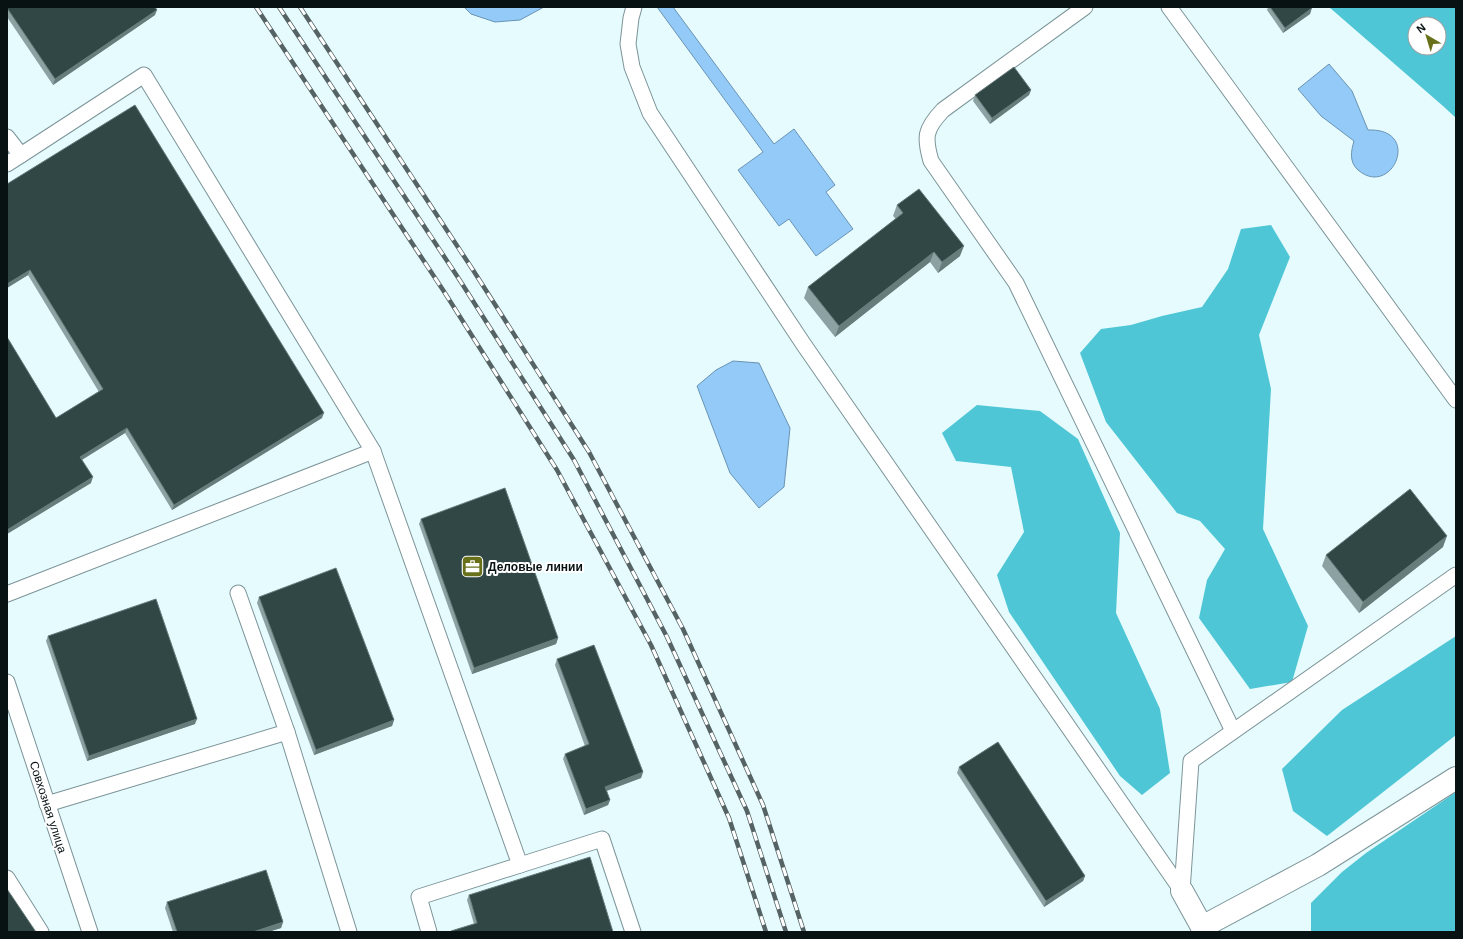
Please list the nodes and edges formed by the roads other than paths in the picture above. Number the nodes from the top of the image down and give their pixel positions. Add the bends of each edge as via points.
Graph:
1 (634, 7) edge
2 (1085, 7) edge
3 (1169, 7) edge
4 (7, 137) edge
5 (21, 155) junction
6 (7, 164) edge
7 (1456, 400) edge
8 (373, 451) junction
9 (1456, 575) edge
10 (238, 593) dead end
11 (7, 594) edge
12 (7, 682) edge
13 (1233, 731) junction
14 (287, 732) junction
15 (1456, 778) edge
16 (47, 804) junction
17 (520, 865) junction
18 (7, 878) edge
19 (1182, 891) junction
20 (1202, 929) edge
21 (41, 932) edge
22 (90, 932) edge
23 (349, 932) edge
24 (429, 932) edge
25 (634, 932) edge

1 - 19 lane via 628,44 632,67 650,113 804,345
2 - 13 lane via 943,110 933,121 927,135 928,149 932,161 1016,283
3 - 7 lane
4 - 5 lane
5 - 6 lane
5 - 8 lane via 144,75
8 - 11 lane
8 - 17 lane
9 - 13 lane
10 - 14 lane
12 - 16 lane, Совхозная улица
13 - 19 lane via 1191,761
14 - 16 lane
14 - 23 lane
15 - 20 street via 1318,865
16 - 22 lane, Совхозная улица
17 - 24 lane via 419,897
17 - 25 lane via 602,839
18 - 21 lane
19 - 20 street

